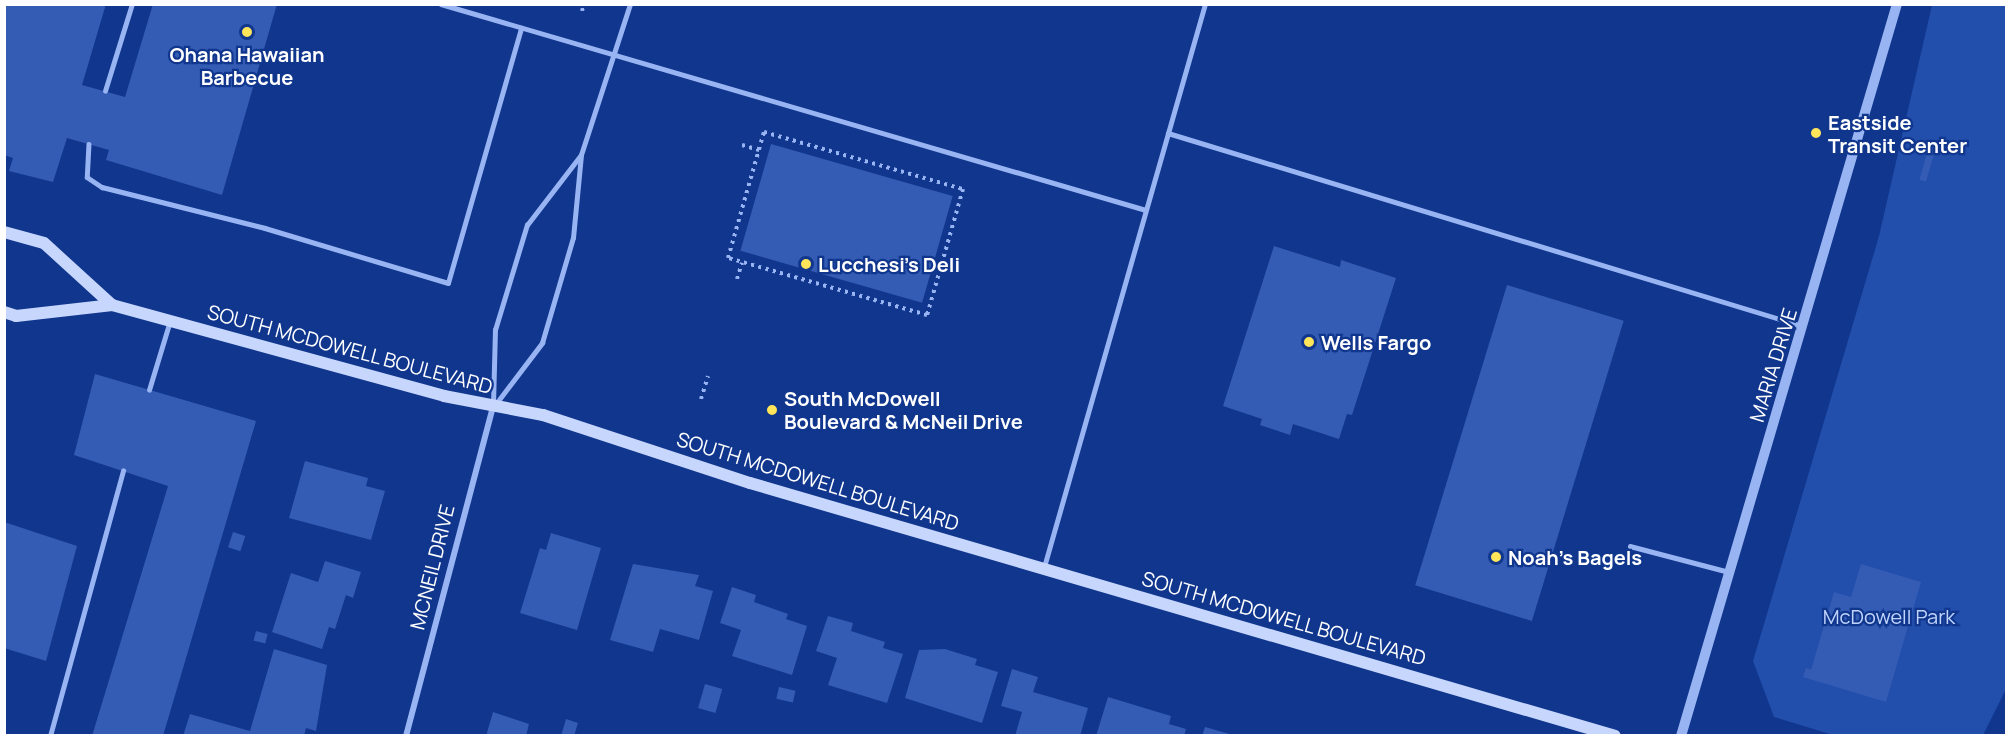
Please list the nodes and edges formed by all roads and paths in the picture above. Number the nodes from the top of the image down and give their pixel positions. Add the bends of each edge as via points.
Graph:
1 (132, 4) edge
2 (441, 4) edge
3 (584, 4) edge
4 (630, 4) edge
5 (1205, 4) edge
6 (1897, 4) edge
7 (582, 11) dead end
8 (521, 28) junction
9 (614, 55) junction
10 (105, 92) dead end
11 (1168, 133) junction
12 (88, 144) dead end
13 (742, 145) dead end
14 (759, 150) junction
15 (581, 155) junction
16 (1146, 210) junction
17 (4, 231) edge
18 (742, 262) junction
19 (737, 279) dead end
20 (112, 305) junction
21 (4, 312) edge
22 (170, 321) junction
23 (1803, 326) junction
24 (708, 376) dead end
25 (149, 390) dead end
26 (701, 399) dead end
27 (493, 407) junction
28 (123, 471) dead end
29 (1630, 546) dead end
30 (1044, 567) junction
31 (1730, 573) junction
32 (50, 735) edge
33 (406, 735) edge
34 (1615, 735) edge
35 (1681, 735) edge

1 - 10 lane
2 - 8 lane
3 - 7 path
4 - 9 lane
5 - 11 lane
6 - 23 street, MARIA DRIVE
8 - 9 lane
8 - 12 lane via 448,283 266,228 102,187 87,177
9 - 15 lane
9 - 16 lane
11 - 16 lane
11 - 23 lane
13 - 14 path
14 - 18 path via 728,258
14 - 18 path via 764,132 963,189 927,315
15 - 27 lane via 573,238 542,343
15 - 27 lane via 526,225 495,330
16 - 30 lane
17 - 20 main road via 44,243
18 - 19 path
20 - 21 main road, SOUTH MCDOWELL BOULEVARD via 16,316
20 - 22 main road, SOUTH MCDOWELL BOULEVARD
22 - 25 lane
22 - 27 main road, SOUTH MCDOWELL BOULEVARD
23 - 31 street, MARIA DRIVE
24 - 26 path
27 - 30 main road, SOUTH MCDOWELL BOULEVARD via 543,416 750,483
27 - 33 street, MCNEIL DRIVE
28 - 32 lane
29 - 31 lane
30 - 34 main road, SOUTH MCDOWELL BOULEVARD
31 - 35 street, MARIA DRIVE

